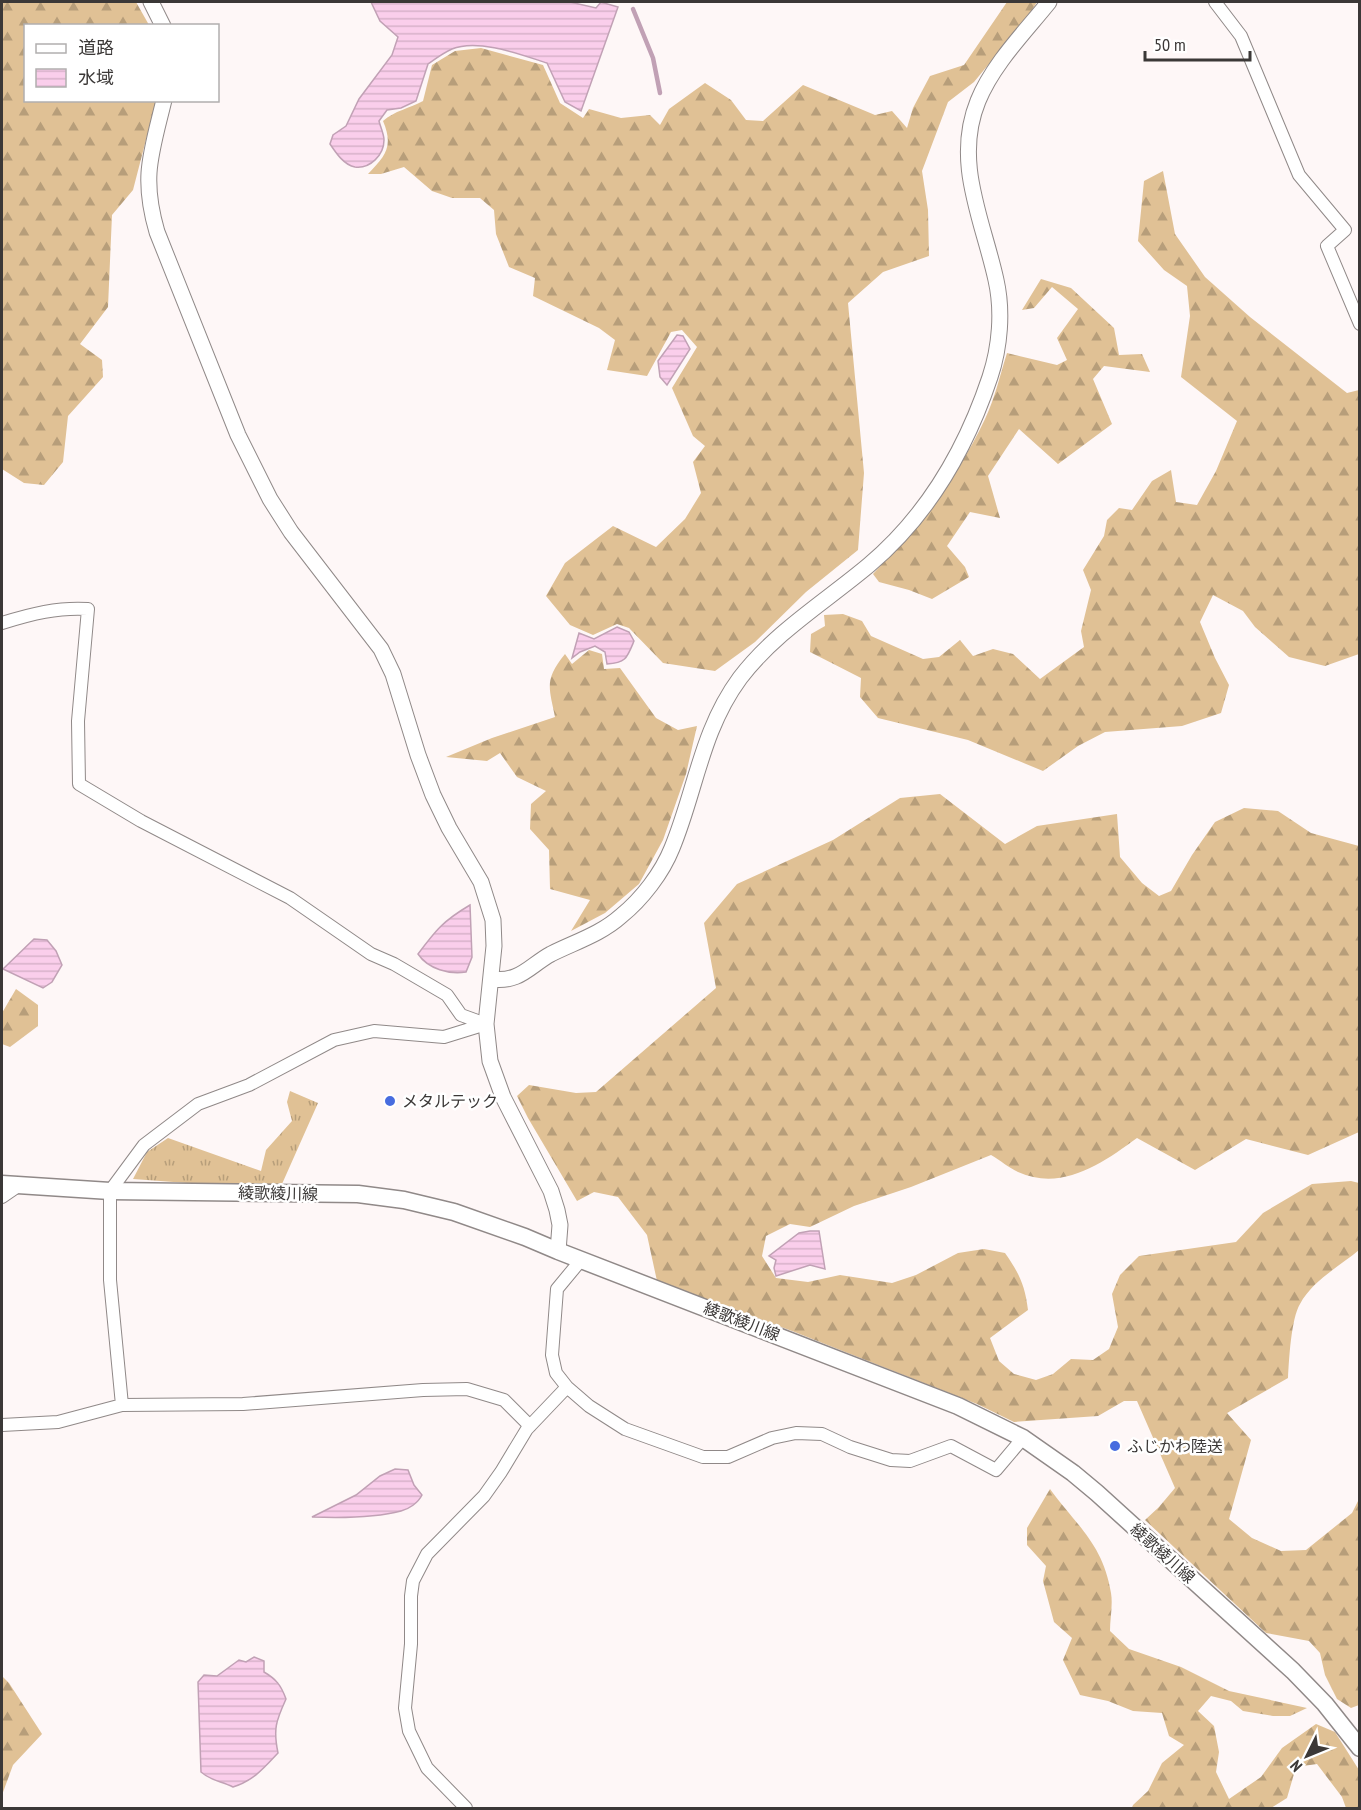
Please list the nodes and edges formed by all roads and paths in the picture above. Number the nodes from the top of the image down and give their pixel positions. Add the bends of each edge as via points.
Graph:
1 (151, 2) edge
2 (1049, 2) edge
3 (1215, 2) edge
4 (162, 24) edge
5 (164, 102) edge
6 (1359, 324) edge
7 (2, 623) edge
8 (491, 980) junction
9 (486, 1024) junction
10 (10, 1185) edge
11 (110, 1191) junction
12 (2, 1197) edge
13 (558, 1251) junction
14 (581, 1260) junction
15 (567, 1387) junction
16 (122, 1405) junction
17 (2, 1425) edge
18 (530, 1426) junction
19 (1023, 1438) junction
20 (1359, 1748) edge
21 (466, 1809) edge

1 - 4 street
2 - 8 street via 999,66 979,99 970,128 972,194 997,283 1000,312 998,348 966,439 915,519 896,540 783,633 739,680 701,755 672,848 634,905 605,928 535,967 509,979
3 - 6 street via 1241,36 1299,175 1345,230 1327,246
5 - 8 street via 148,164 150,208 157,232 238,435 270,499 381,648 393,674 433,795 481,882 493,920
7 - 9 street via 36,613 88,609 78,721 79,784 141,821 290,898 371,954 447,995 461,1015
8 - 9 street
9 - 11 street via 444,1037 374,1031 334,1040 249,1085 198,1104 144,1145
9 - 13 street via 494,1076 551,1191 560,1226
10 - 11 main road, 綾歌綾川線
10 - 12 street
11 - 13 main road, 綾歌綾川線 via 358,1194 404,1200 454,1212
11 - 16 street via 110,1280
13 - 14 main road, 綾歌綾川線
14 - 15 street via 557,1289 552,1355 556,1373
14 - 19 main road, 綾歌綾川線 via 958,1406
15 - 18 street
15 - 19 street via 625,1429 703,1457 728,1457 772,1438 822,1434 850,1448 891,1460 910,1461 951,1446 996,1470
16 - 17 street via 58,1422
16 - 18 street via 254,1403 467,1389 504,1400
18 - 21 street via 484,1496 428,1554 413,1581 405,1707 409,1731 427,1768
19 - 20 main road, 綾歌綾川線 via 1073,1473 1293,1671

